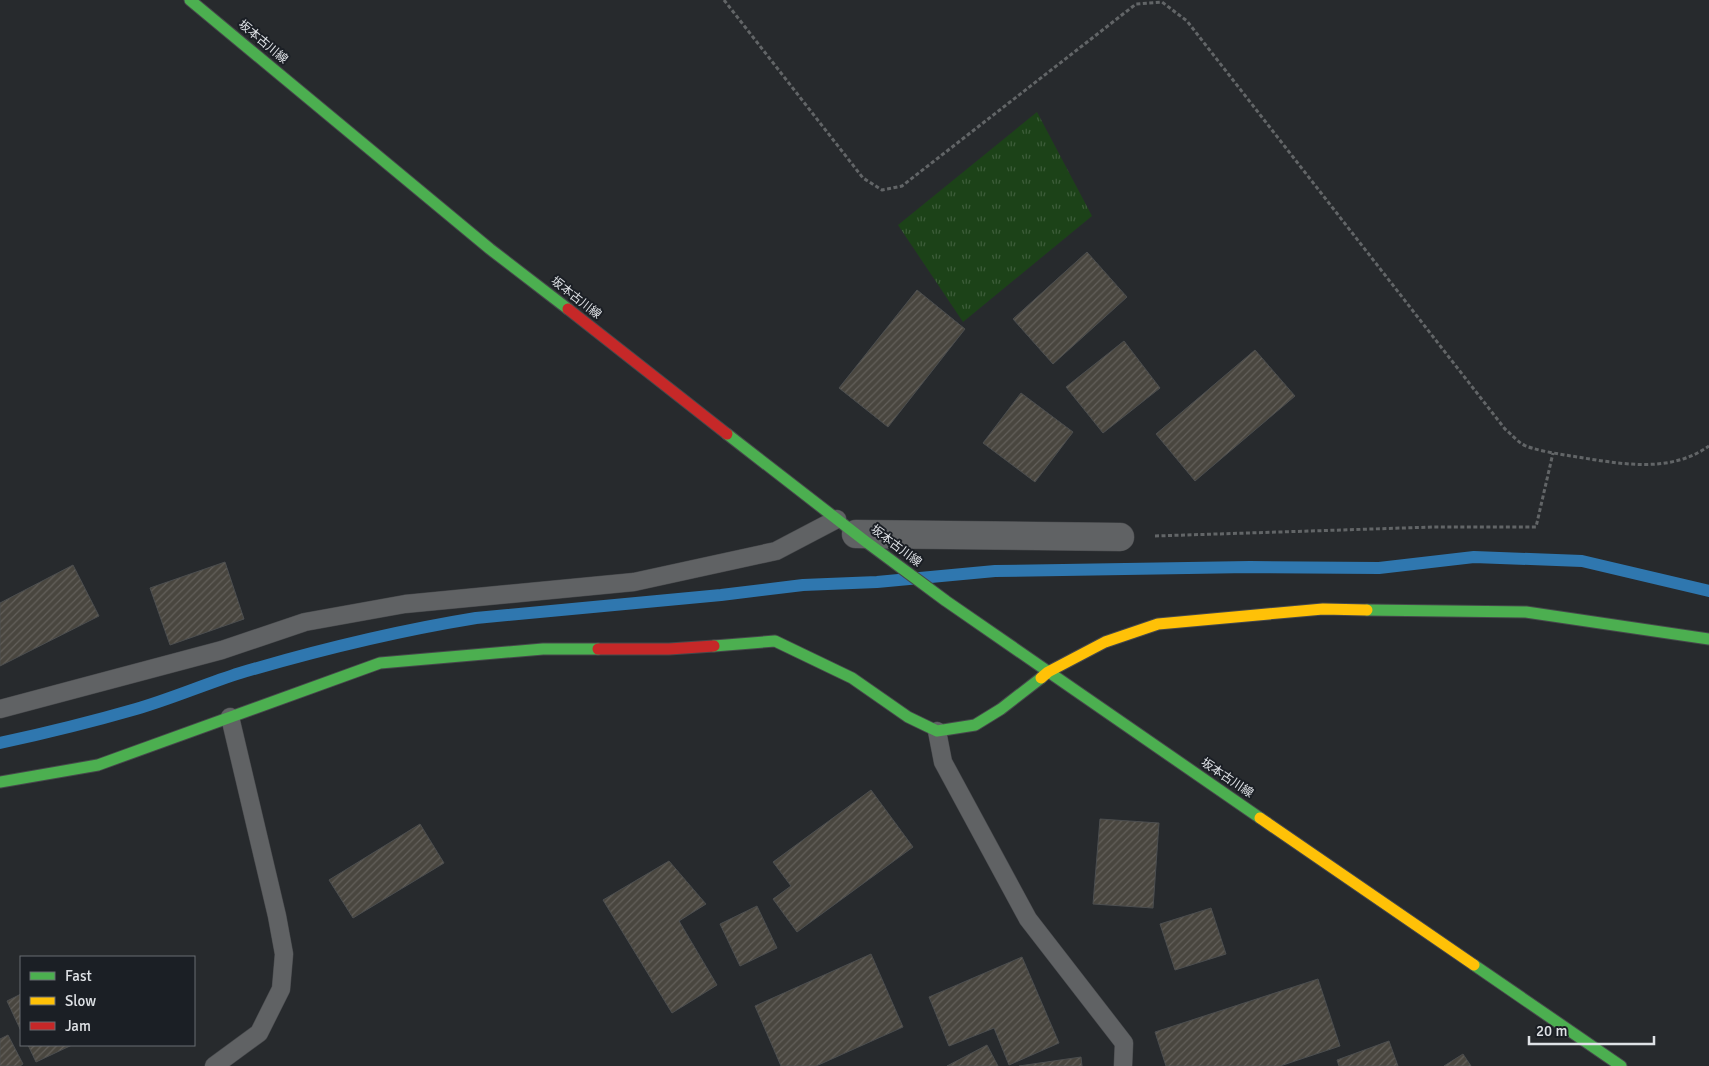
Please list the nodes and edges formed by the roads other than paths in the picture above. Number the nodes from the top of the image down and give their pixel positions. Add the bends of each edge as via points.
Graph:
1 (190, 0) edge
2 (853, 531) junction
3 (1120, 538) road end
4 (1709, 639) edge
5 (1048, 672) junction
6 (0, 709) edge
7 (230, 718) junction
8 (938, 731) junction
9 (0, 782) edge
10 (214, 1066) edge
11 (1123, 1066) edge
12 (1621, 1066) edge

1 - 2 street, 坂本古川線 via 490,249
2 - 3 street
2 - 5 street, 坂本古川線
2 - 6 lane via 634,582 405,604 305,622 222,650
4 - 5 street via 1526,612 1323,609 1158,624 1106,642
5 - 8 street via 975,725
5 - 12 street, 坂本古川線
7 - 8 street via 380,664 543,649 669,649 775,641 852,678 908,717
7 - 9 street via 98,765
7 - 10 lane via 284,954 281,989 259,1033
8 - 11 lane via 943,762 1028,919 1124,1043

